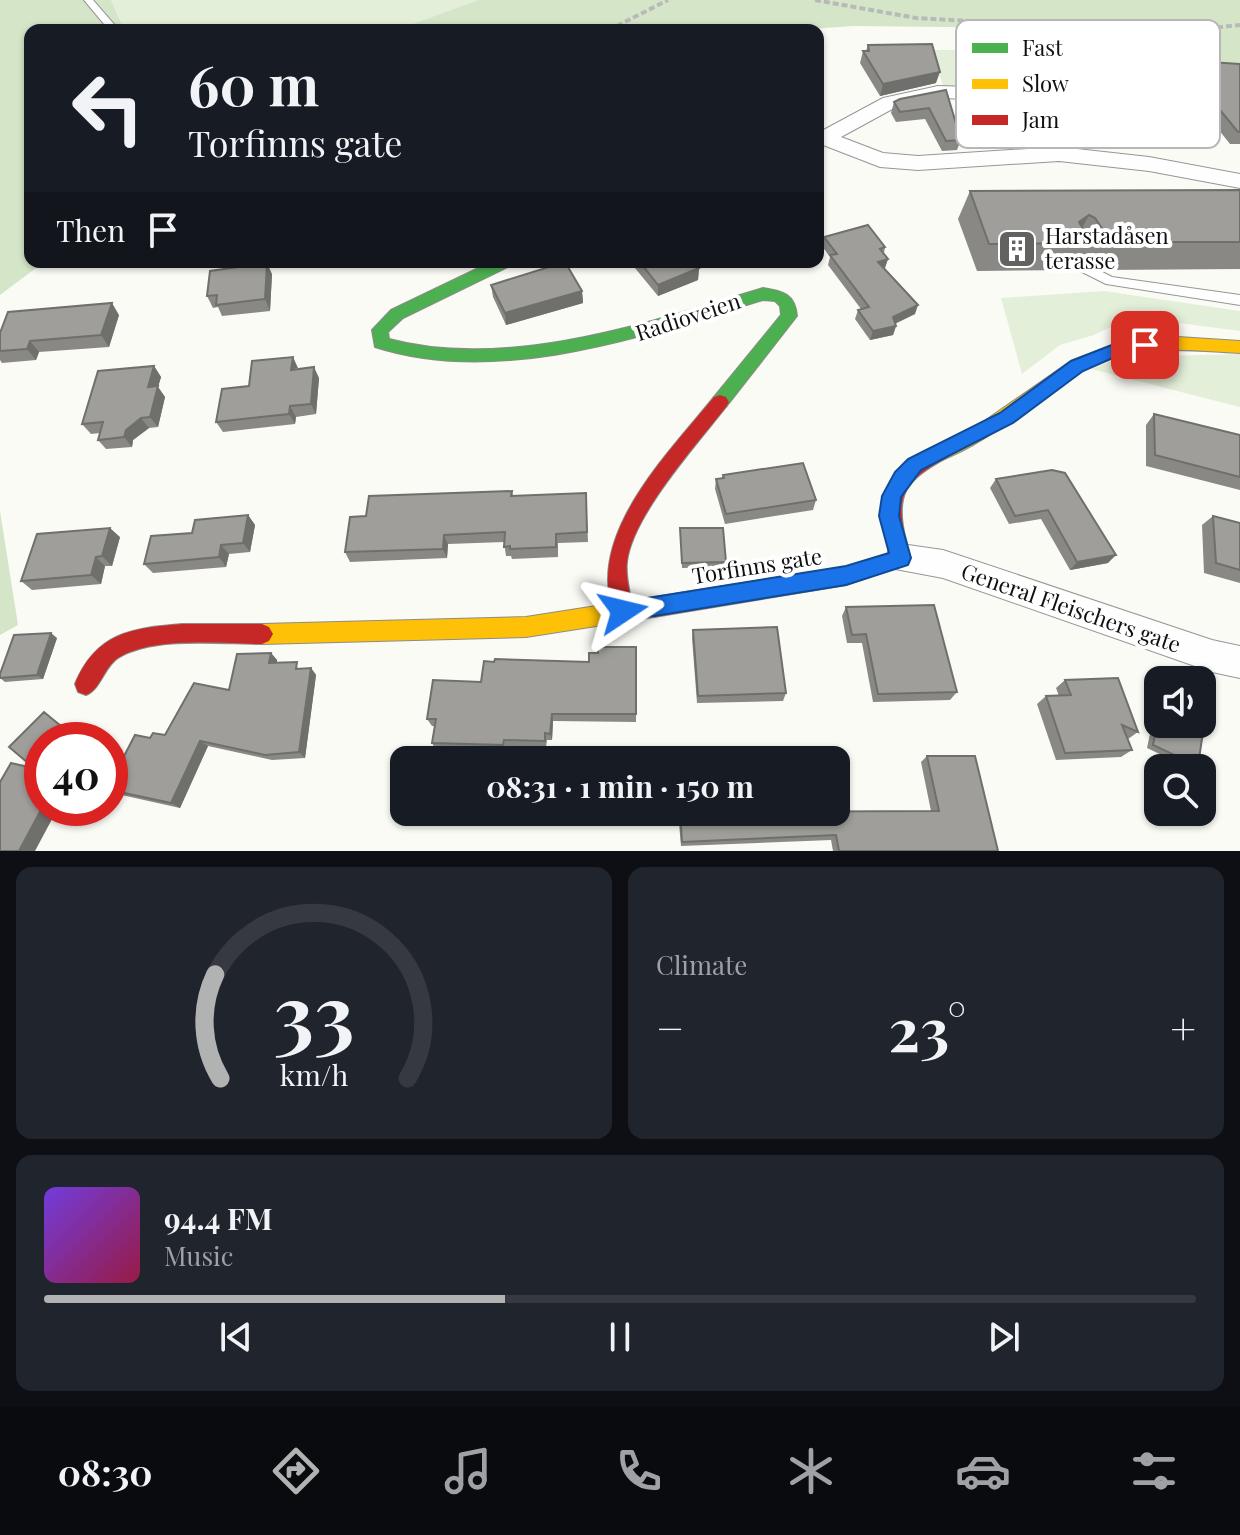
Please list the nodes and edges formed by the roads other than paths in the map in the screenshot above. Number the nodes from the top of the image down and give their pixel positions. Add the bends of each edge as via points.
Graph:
1 (88, 0) edge
2 (109, 24) edge
3 (956, 93) edge
4 (824, 135) edge
5 (824, 138) edge
6 (1240, 181) edge
7 (1073, 250) edge
8 (493, 268) edge
9 (1240, 300) edge
10 (1240, 347) edge
11 (901, 558) junction
12 (623, 611) junction
13 (1240, 662) edge
14 (86, 684) dead end

1 - 2 lane
3 - 4 street via 890,102
5 - 6 street via 880,160 918,163 1059,154
7 - 9 lane via 1082,267 1110,281
8 - 12 street, Radioveien via 397,314 380,330 381,343 400,351 521,357 628,337 763,294 779,296 788,304 789,316 630,528 617,560
10 - 11 street via 1178,343 1112,351 1077,366 979,434 914,465 892,496 889,516
11 - 12 street, Torfinns gate via 846,576
11 - 13 street, General Fleischers gate via 943,564
12 - 14 street, Torfinns gate via 526,627 121,642 95,662

